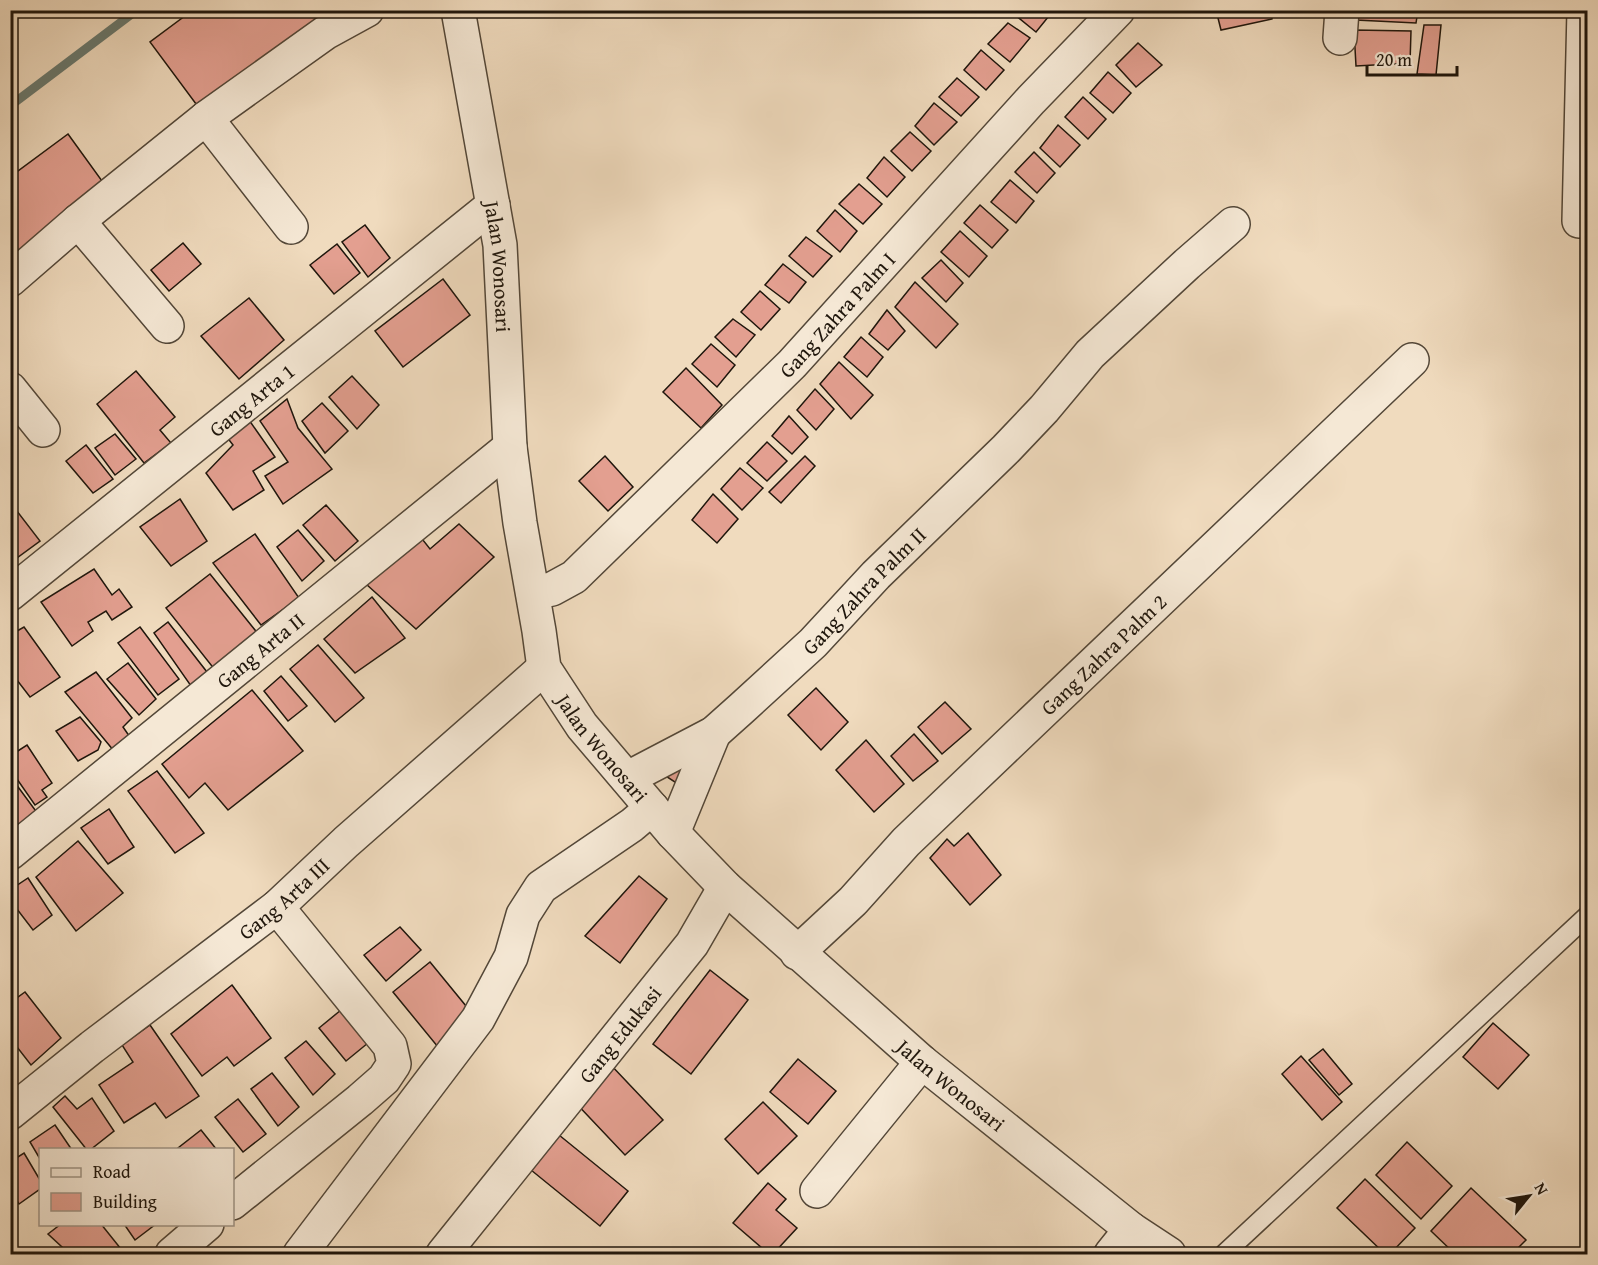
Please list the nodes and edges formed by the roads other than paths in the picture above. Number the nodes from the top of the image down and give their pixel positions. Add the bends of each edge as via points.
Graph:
1 (367, 10) edge
2 (458, 10) edge
3 (1118, 10) edge
4 (1584, 10) edge
5 (206, 118) junction
6 (493, 206) junction
7 (78, 221) junction
8 (1580, 221) dead end
9 (1233, 224) dead end
10 (291, 227) dead end
11 (10, 279) edge
12 (167, 326) dead end
13 (1412, 360) dead end
14 (10, 389) edge
15 (43, 430) dead end
16 (510, 447) junction
17 (533, 593) junction
18 (10, 594) edge
19 (544, 668) junction
20 (714, 733) junction
21 (628, 778) junction
22 (652, 808) junction
23 (674, 832) junction
24 (10, 852) edge
25 (725, 887) junction
26 (277, 907) junction
27 (1587, 915) edge
28 (797, 953) junction
29 (922, 1062) junction
30 (10, 1113) edge
31 (817, 1191) dead end
32 (234, 1201) edge
33 (205, 1226) edge
34 (1131, 1229) junction
35 (172, 1254) edge
36 (300, 1254) edge
37 (443, 1254) edge
38 (1111, 1254) edge
39 (1169, 1254) edge
40 (1224, 1254) edge

1 - 5 street via 325,33
2 - 6 street, Jalan Wonosari
3 - 17 street, Gang Zahra Palm I via 784,371 574,577 552,589
4 - 8 street
5 - 7 street
5 - 10 street
6 - 16 street, Jalan Wonosari via 500,244
6 - 18 street, Gang Arta 1
7 - 11 street
7 - 12 street
9 - 20 street, Gang Zahra Palm II via 1090,354 1006,449 876,574 813,643
13 - 28 street, Gang Zahra Palm 2 via 906,842 854,901
14 - 15 street
16 - 17 street, Jalan Wonosari
16 - 24 street, Gang Arta II
17 - 19 street, Jalan Wonosari
19 - 21 street, Jalan Wonosari via 582,726
19 - 26 street, Gang Arta III
20 - 21 street, Gang Zahra Palm II
20 - 23 street
21 - 22 street, Jalan Wonosari
22 - 23 street, Jalan Wonosari
22 - 36 street via 541,887 523,915 511,957 478,1019
23 - 25 street, Jalan Wonosari
25 - 28 street, Jalan Wonosari
25 - 37 street, Gang Edukasi via 692,944
26 - 30 street, Gang Arta III
26 - 32 street via 390,1046 394,1064 368,1093
27 - 40 lane
28 - 29 street, Jalan Wonosari
29 - 31 street
29 - 34 street, Jalan Wonosari
33 - 35 street
34 - 38 street
34 - 39 street, Jalan Wonosari

